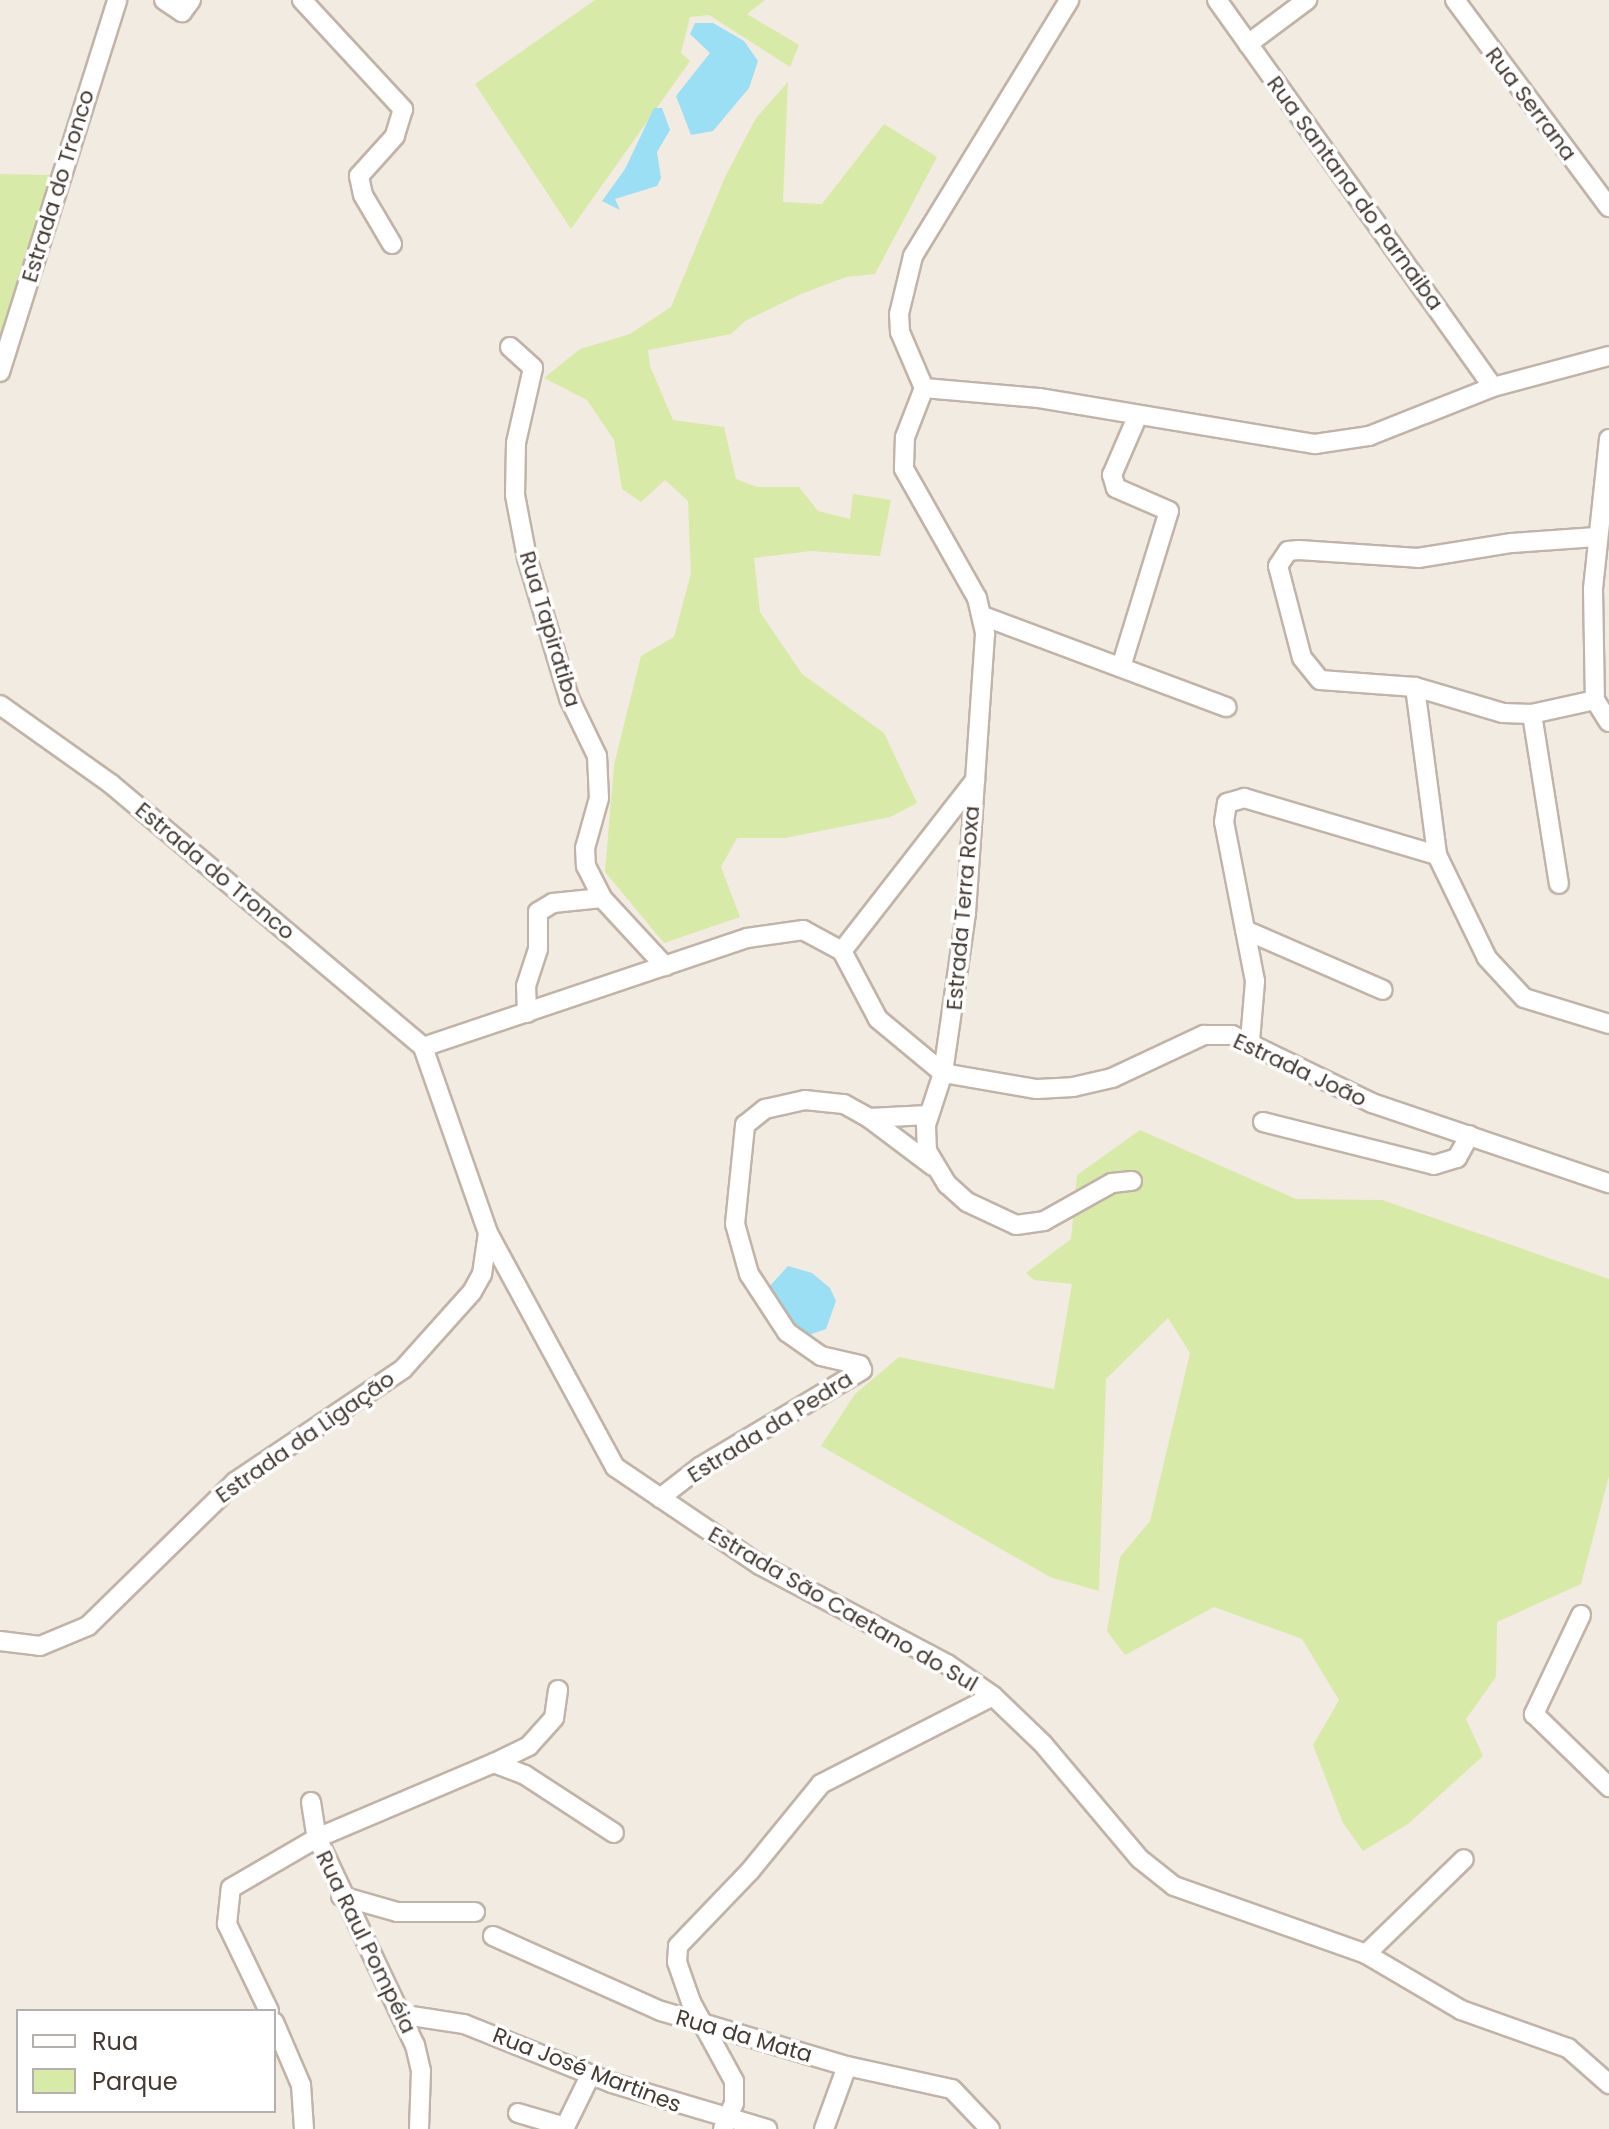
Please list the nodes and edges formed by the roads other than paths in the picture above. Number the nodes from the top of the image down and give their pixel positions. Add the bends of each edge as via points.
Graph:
1 (117, 0) edge
2 (164, 0) edge
3 (191, 0) edge
4 (302, 0) edge
5 (1069, 0) edge
6 (1217, 0) edge
7 (1307, 0) edge
8 (1455, 0) edge
9 (1248, 44) junction
10 (1609, 207) edge
11 (392, 244) dead end
12 (510, 347) dead end
13 (1609, 356) edge
14 (0, 372) edge
15 (1493, 387) junction
16 (924, 388) junction
17 (1138, 415) junction
18 (1609, 439) edge
19 (1600, 541) edge
20 (1601, 588) edge
21 (983, 616) junction
22 (1121, 667) junction
23 (1415, 687) junction
24 (1595, 700) junction
25 (0, 705) edge
26 (1227, 707) dead end
27 (1532, 714) junction
28 (1609, 722) edge
29 (975, 780) junction
30 (1437, 855) junction
31 (1559, 884) dead end
32 (602, 898) junction
33 (1245, 930) junction
34 (842, 951) junction
35 (665, 966) junction
36 (1383, 990) dead end
37 (527, 1013) junction
38 (1609, 1024) edge
39 (1250, 1041) junction
40 (423, 1047) junction
41 (943, 1073) junction
42 (928, 1115) junction
43 (869, 1118) junction
44 (1263, 1122) dead end
45 (1470, 1135) junction
46 (933, 1166) junction
47 (1132, 1181) dead end
48 (1609, 1183) edge
49 (488, 1233) junction
50 (660, 1498) junction
51 (1581, 1615) dead end
52 (0, 1641) edge
53 (558, 1690) dead end
54 (993, 1696) junction
55 (494, 1763) junction
56 (1609, 1787) edge
57 (311, 1802) dead end
58 (614, 1833) dead end
59 (317, 1838) junction
60 (1464, 1859) dead end
61 (341, 1896) junction
62 (475, 1912) dead end
63 (493, 1936) dead end
64 (1366, 1954) junction
65 (268, 2009) edge
66 (405, 2015) junction
67 (702, 2024) junction
68 (276, 2027) edge
69 (847, 2066) junction
70 (591, 2074) junction
71 (1609, 2084) edge
72 (518, 2113) dead end
73 (726, 2125) edge
74 (304, 2129) edge
75 (419, 2129) edge
76 (767, 2129) edge
77 (824, 2129) edge
78 (990, 2129) edge

1 - 14 street, Estrada do Tronco
2 - 3 street via 182,12
4 - 11 street via 398,98 403,119 392,141 359,176 363,195
5 - 16 street via 913,256 899,314 900,332
6 - 9 street, Rua Santana do Parnaiba
7 - 9 street
8 - 10 street, Rua Serrana
9 - 15 street, Rua Santana do Parnaiba
12 - 32 street, Rua Tapiratiba via 533,368 516,443 515,495 550,640 576,716 597,756 599,798 585,848 586,866
13 - 15 street
15 - 17 street via 1344,442 1293,442
16 - 17 street via 983,391
16 - 21 street, Estrada Terra Roxa via 905,437 904,469
17 - 22 street via 1112,475 1116,488 1169,511
18 - 19 street
19 - 20 street
19 - 23 street via 1512,543 1418,558 1299,550 1281,557 1280,579 1309,672 1334,684
20 - 24 street
21 - 22 street
21 - 29 street, Estrada Terra Roxa via 985,664
22 - 26 street
23 - 27 street via 1503,713
23 - 30 street
24 - 27 street
24 - 28 street
25 - 40 street, Estrada do Tronco via 111,784
27 - 31 street
29 - 34 street
29 - 41 street, Estrada Terra Roxa via 965,926
30 - 33 street via 1234,798 1223,811
30 - 38 street via 1487,958 1506,982 1524,998
32 - 35 street, Rua Tapiratiba
32 - 37 street via 553,903 538,912
33 - 36 street
33 - 39 street via 1255,981
34 - 35 street via 824,937 787,929
34 - 41 street via 878,1019
35 - 37 street
37 - 40 street
39 - 41 street, Estrada João via 1204,1035 1112,1078 1073,1087 1037,1089
39 - 45 street, Estrada João via 1345,1092
40 - 49 street
41 - 42 street, Estrada Terra Roxa
42 - 43 street, Estrada da Pedra
42 - 46 street via 925,1136
43 - 46 street
43 - 50 street, Estrada da Pedra via 825,1100 785,1103 752,1117 741,1141 735,1224 749,1274 787,1332 821,1356 860,1365 862,1370 700,1467
44 - 45 street via 1434,1165 1457,1158
45 - 48 street, Estrada João
46 - 47 street via 967,1202 1016,1225 1044,1221 1112,1183
49 - 50 street, Estrada São Caetano do Sul via 615,1467
49 - 52 street, Estrada da Ligação via 482,1274 472,1292 403,1369 235,1482 88,1626 40,1646
50 - 54 street, Estrada São Caetano do Sul via 801,1590 947,1664
51 - 56 street via 1534,1714
53 - 55 street via 554,1718 529,1746
54 - 64 street, Estrada São Caetano do Sul via 1043,1744 1158,1875 1219,1903
54 - 67 street via 821,1784 750,1871 678,1946 680,1972
55 - 58 street via 525,1775
55 - 59 street
57 - 59 street, Rua Raul Pompéia
59 - 61 street, Rua Raul Pompéia
59 - 65 street via 240,1879 226,1899 227,1924
60 - 64 street
61 - 62 street via 397,1912
61 - 66 street, Rua Raul Pompéia
63 - 67 street, Rua da Mata via 576,1969 639,2003
64 - 71 street, Estrada São Caetano do Sul via 1461,2010 1568,2048
66 - 70 street, Rua José Martines via 490,2033
66 - 75 street, Rua Raul Pompéia via 421,2071
67 - 69 street, Rua da Mata
67 - 73 street via 734,2081
68 - 74 street via 301,2085
69 - 77 street
69 - 78 street, Rua da Mata via 952,2089
70 - 72 street via 565,2127
70 - 73 street, Rua José Martines
73 - 76 street, Rua José Martines

